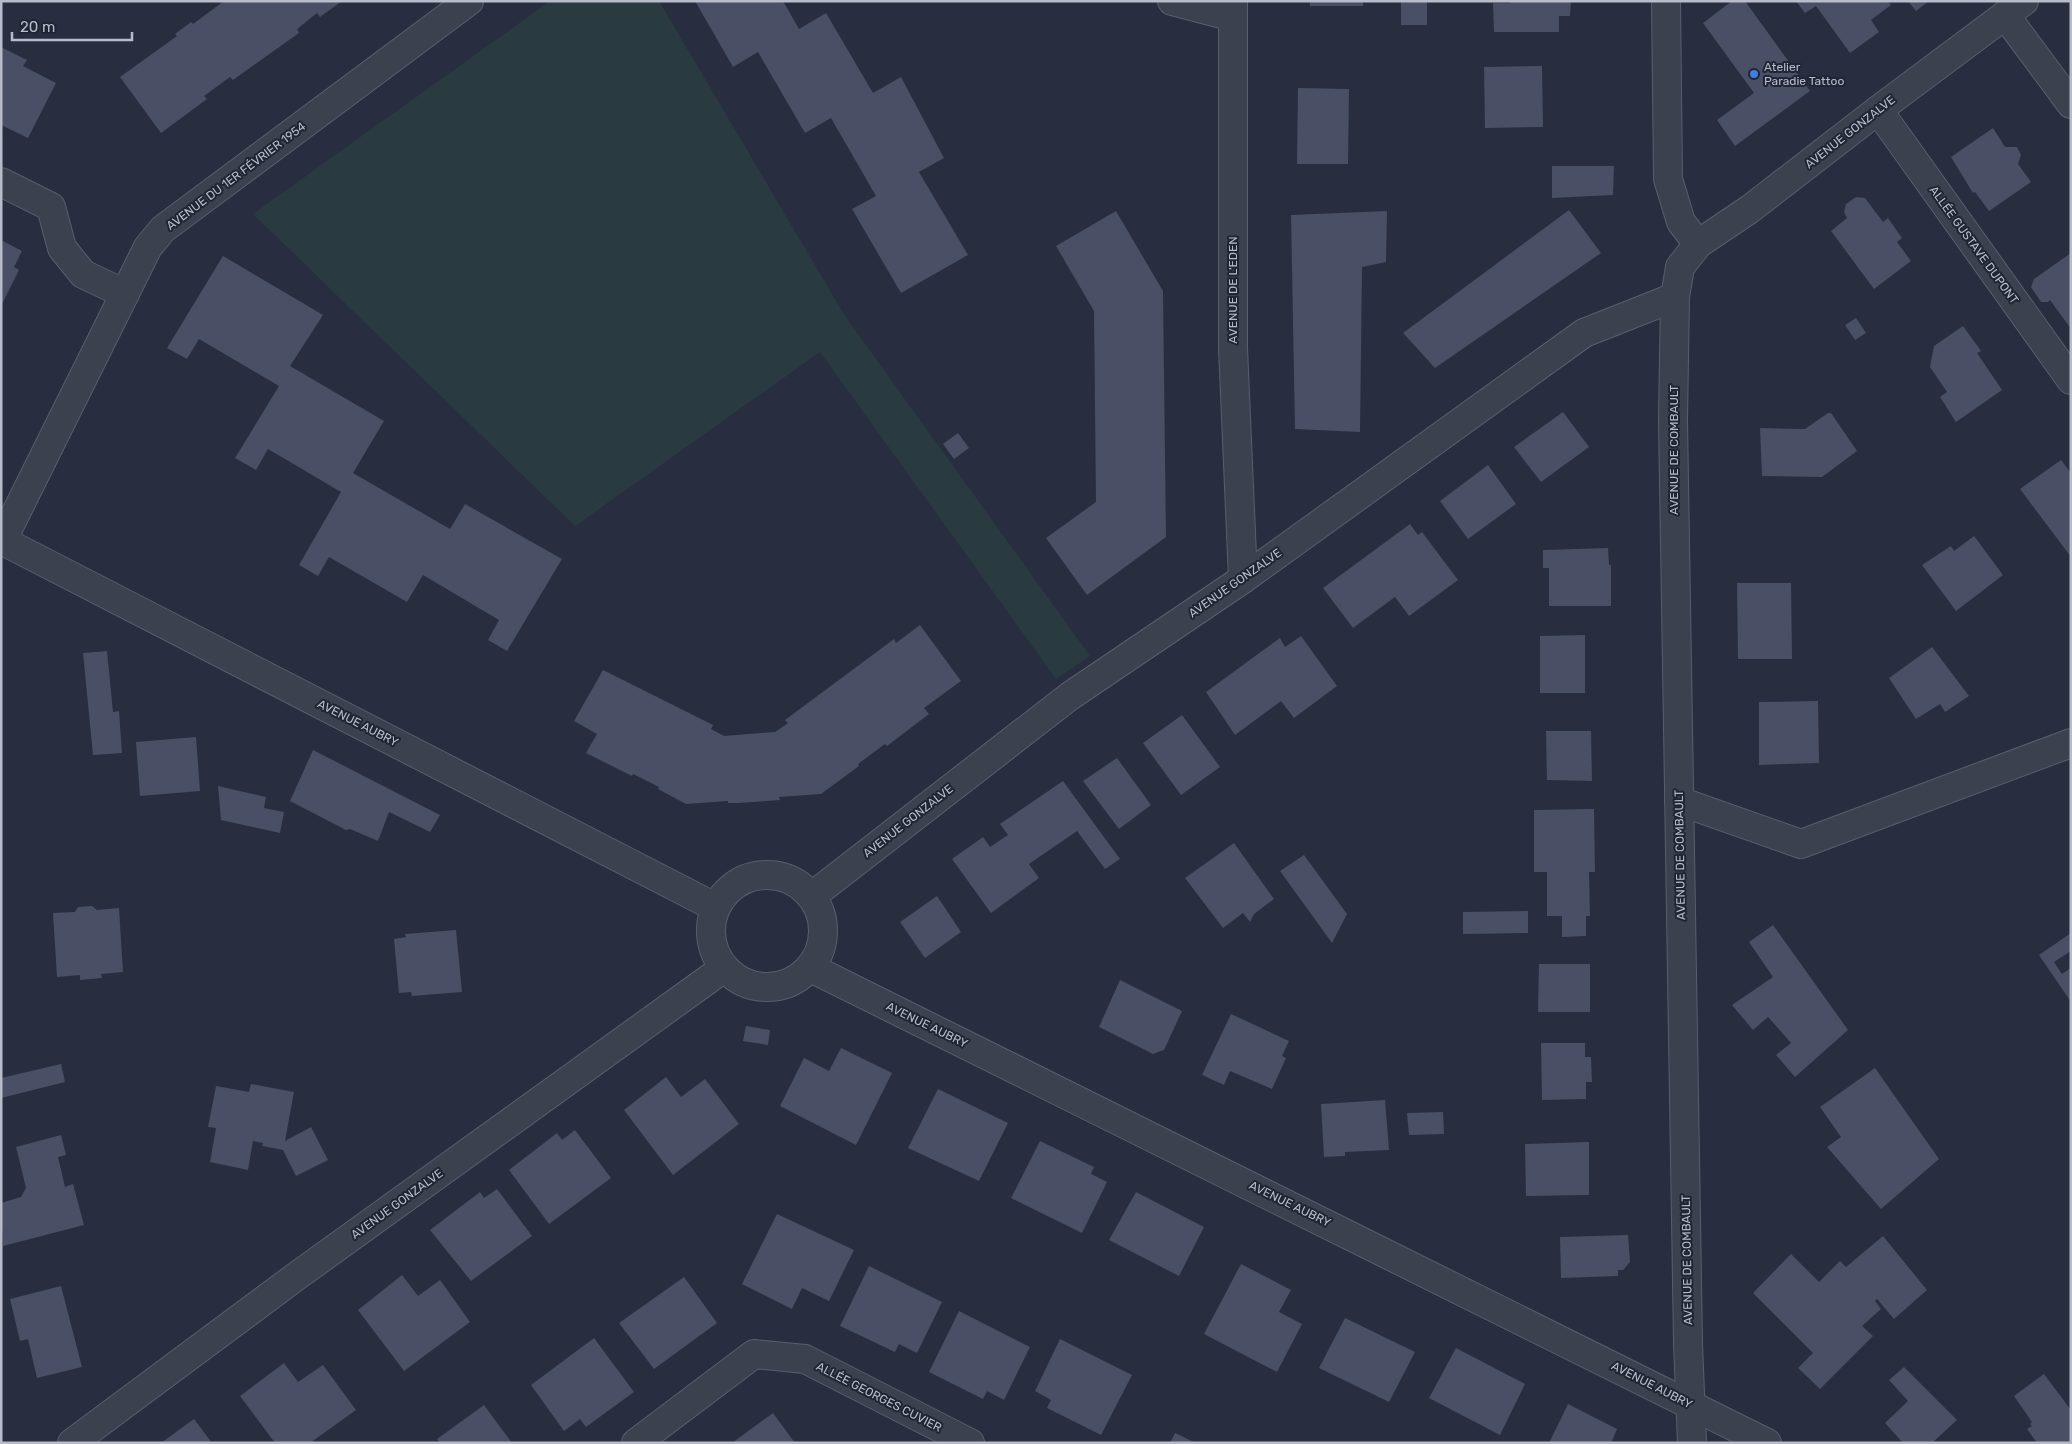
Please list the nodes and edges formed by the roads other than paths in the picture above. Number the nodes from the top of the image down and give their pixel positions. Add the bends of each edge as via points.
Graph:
1 (469, 1) edge
2 (1172, 1) edge
3 (1666, 1) edge
4 (2014, 8) edge
5 (1233, 9) edge
6 (2071, 104) edge
7 (1878, 110) junction
8 (1, 182) edge
9 (1698, 244) junction
10 (1680, 267) joint
11 (125, 294) junction
12 (1675, 297) junction
13 (2071, 380) edge
14 (2, 540) edge
15 (1242, 579) junction
16 (2071, 743) edge
17 (1679, 801) junction
18 (812, 896) junction
19 (715, 907) junction
20 (724, 968) junction
21 (811, 968) junction
22 (1690, 1404) junction
23 (72, 1443) edge
24 (636, 1443) edge
25 (970, 1443) edge
26 (1692, 1443) edge
27 (1767, 1443) edge

1 - 11 street, AVENUE DU 1ER FÉVRIER 1954 via 163,229 148,247
2 - 5 street
3 - 9 street via 1668,179 1681,222
4 - 6 street
4 - 7 street, AVENUE GONZALVE
5 - 15 street, AVENUE DE L'EDEN via 1233,348
7 - 9 street, AVENUE GONZALVE via 1750,209
7 - 13 street, ALLÉE GUSTAVE DUPONT
8 - 11 street via 51,207 62,248 83,274
9 - 10 street, AVENUE GONZALVE
10 - 12 street, AVENUE DE COMBAULT
11 - 14 street, AVENUE DU 1ER FÉVRIER 1954
12 - 15 street, AVENUE GONZALVE via 1584,333
12 - 17 street, AVENUE DE COMBAULT via 1673,420
14 - 19 street, AVENUE AUBRY
15 - 18 street, AVENUE GONZALVE via 1070,696
16 - 17 street via 1801,844
17 - 22 street, AVENUE DE COMBAULT
18 - 19 street via 798,883 781,876 762,875 748,878 731,888
18 - 21 street via 820,910 824,930 820,950
19 - 20 street via 711,931 714,950
20 - 21 street via 751,985 777,987 796,980
20 - 23 street, AVENUE GONZALVE via 302,1272
21 - 22 street, AVENUE AUBRY
22 - 26 street, AVENUE DE COMBAULT
22 - 27 street, AVENUE AUBRY
24 - 25 street, ALLÉE GEORGES CUVIER via 754,1354 805,1359

